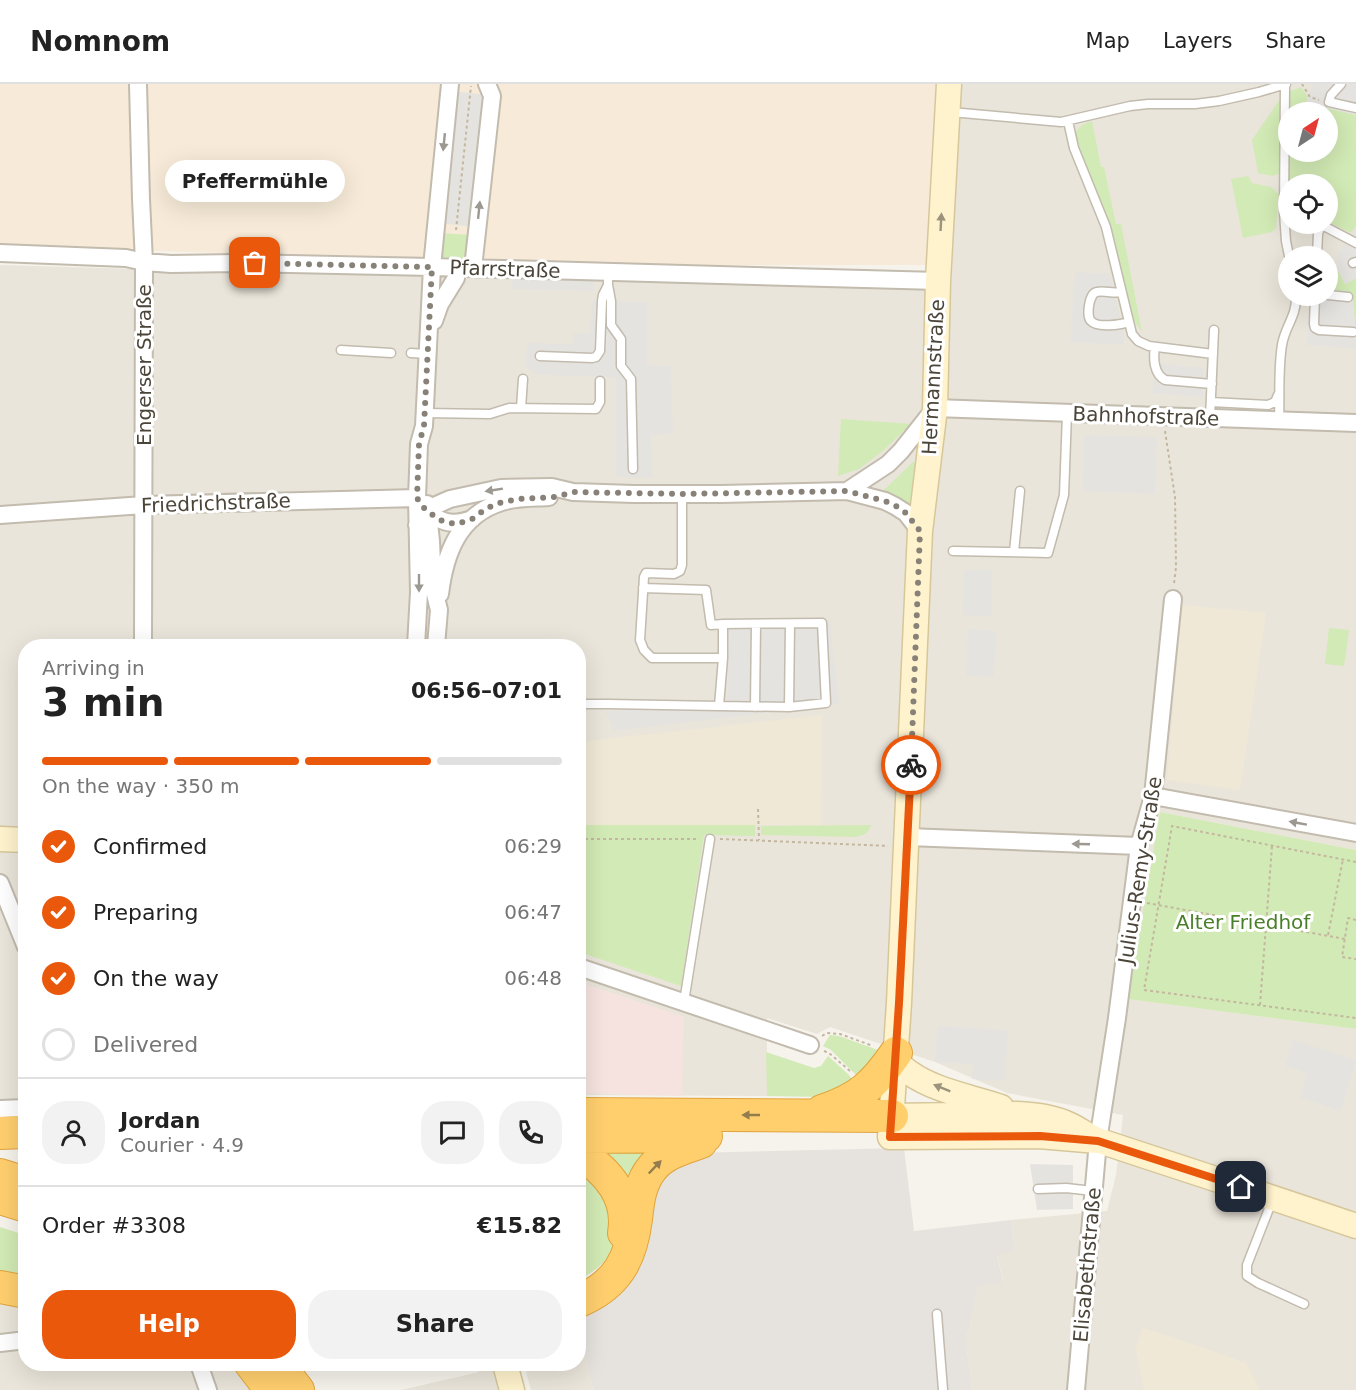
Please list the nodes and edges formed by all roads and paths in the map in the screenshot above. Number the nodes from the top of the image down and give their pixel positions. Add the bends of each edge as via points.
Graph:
1 (138, 84) edge
2 (450, 84) edge
3 (471, 84) edge
4 (487, 84) edge
5 (949, 84) edge
6 (1286, 84) edge
7 (1302, 84) edge
8 (1341, 84) edge
9 (1329, 102) joint
10 (1338, 104) edge
11 (1356, 108) edge
12 (947, 112) junction
13 (1068, 121) junction
14 (1286, 174) edge
15 (436, 228) junction
16 (1338, 234) edge
17 (1356, 243) edge
18 (0, 253) edge
19 (144, 262) junction
20 (432, 267) junction
21 (465, 268) junction
22 (608, 278) junction
23 (938, 281) junction
24 (1120, 292) junction
25 (1338, 296) edge
26 (1348, 297) dead end
27 (1296, 306) edge
28 (1315, 306) edge
29 (1128, 322) junction
30 (1214, 330) dead end
31 (1353, 332) dead end
32 (1155, 348) junction
33 (341, 350) dead end
34 (422, 350) junction
35 (391, 353) dead end
36 (1213, 354) junction
37 (540, 356) dead end
38 (523, 379) dead end
39 (600, 381) dead end
40 (1208, 384) junction
41 (1280, 392) junction
42 (521, 408) junction
43 (935, 408) junction
44 (1211, 410) junction
45 (1067, 414) junction
46 (1268, 415) junction
47 (1167, 417) junction
48 (424, 419) junction
49 (1356, 423) edge
50 (633, 469) dead end
51 (847, 491) junction
52 (1020, 491) dead end
53 (573, 492) junction
54 (682, 494) junction
55 (424, 499) junction
56 (144, 505) junction
57 (0, 515) edge
58 (472, 519) junction
59 (920, 531) junction
60 (953, 551) dead end
61 (1014, 552) junction
62 (643, 588) junction
63 (1173, 598) joint
64 (439, 610) junction
65 (723, 624) junction
66 (756, 624) junction
67 (790, 624) junction
68 (143, 639) edge
69 (416, 639) edge
70 (437, 639) edge
71 (723, 658) junction
72 (586, 704) edge
73 (719, 706) junction
74 (755, 706) junction
75 (789, 707) junction
76 (1154, 796) junction
77 (758, 809) dead end
78 (1356, 833) edge
79 (586, 838) edge
80 (710, 838) junction
81 (0, 839) edge
82 (18, 840) edge
83 (759, 840) junction
84 (907, 842) junction
85 (1272, 845) junction
86 (1139, 846) junction
87 (1343, 859) junction
88 (1356, 862) edge
89 (0, 883) edge
90 (1132, 899) junction
91 (1159, 905) junction
92 (1356, 920) edge
93 (1266, 924) junction
94 (18, 927) edge
95 (1328, 935) junction
96 (1345, 939) junction
97 (1356, 959) edge
98 (586, 969) edge
99 (684, 1002) junction
100 (1260, 1005) junction
101 (1356, 1018) edge
102 (810, 1045) joint
103 (896, 1057) junction
104 (18, 1108) edge
105 (0, 1109) edge
106 (586, 1114) edge
107 (1017, 1114) junction
108 (810, 1116) junction
109 (891, 1127) junction
110 (18, 1132) edge
111 (0, 1133) edge
112 (716, 1136) junction
113 (586, 1137) edge
114 (1098, 1141) junction
115 (586, 1159) edge
116 (0, 1175) edge
117 (18, 1181) edge
118 (1038, 1189) dead end
119 (1093, 1191) junction
120 (1273, 1197) junction
121 (0, 1198) edge
122 (18, 1204) edge
123 (1356, 1226) edge
124 (586, 1284) edge
125 (0, 1287) edge
126 (18, 1290) edge
127 (586, 1298) edge
128 (1304, 1304) dead end
129 (937, 1314) dead end
130 (18, 1341) edge
131 (0, 1343) edge
132 (201, 1371) edge
133 (257, 1371) edge
134 (283, 1371) edge
135 (507, 1371) edge
136 (521, 1371) edge
137 (208, 1390) edge
138 (272, 1390) edge
139 (298, 1390) edge
140 (512, 1390) edge
141 (525, 1390) edge
142 (943, 1390) edge
143 (1076, 1390) edge

1 - 19 street, Engerser Straße
2 -> 15 street
3 - 15 path via 456,230
21 -> 4 street via 492,96
5 - 12 street, Hermannstraße
6 - 13 lane via 1219,101 1130,106
6 - 14 lane
7 - 9 path via 1310,97
8 - 9 lane
10 - 11 lane
12 - 13 lane
23 -> 12 street, Hermannstraße
13 - 24 lane via 1074,147 1106,227
15 - 20 street
16 - 17 lane
18 - 19 street, Pfarrstraße
19 - 20 street, Pfarrstraße
19 - 56 street, Engerser Straße
20 - 21 street, Pfarrstraße
20 - 34 street
21 - 22 street, Pfarrstraße
21 - 34 street via 440,304
22 - 23 street, Pfarrstraße
22 - 37 lane via 602,301 599,354 592,358
22 - 50 lane via 610,325 621,339 621,366 631,379
23 - 43 street, Hermannstraße
24 - 29 lane
24 - 29 lane via 1094,293 1090,298 1089,320 1116,326
25 - 26 lane
27 - 41 lane via 1282,345
28 - 31 lane via 1315,328
29 - 32 lane via 1134,338
30 - 36 lane
32 - 36 lane
32 - 40 lane via 1154,359 1162,379
33 - 35 lane
34 - 48 street
36 - 40 lane
38 - 42 lane
39 - 42 lane via 596,410
40 - 44 lane
41 - 46 lane
41 - 46 lane
42 - 48 lane
43 - 45 street, Bahnhofstraße
43 - 51 street via 888,464
43 - 59 street, Hermannstraße
44 - 46 street, Bahnhofstraße
44 - 47 street, Bahnhofstraße
45 - 47 street, Bahnhofstraße
45 - 61 lane via 1064,495 1048,553
46 - 49 street, Bahnhofstraße
47 - 63 path via 1165,433 1176,520
48 - 55 street via 419,444
51 - 54 street, Friedrichstraße
51 - 59 street, Friedrichstraße via 896,506
52 - 61 lane
53 - 54 street, Friedrichstraße
53 -> 55 street, Friedrichstraße via 552,487 501,488 450,499 436,494
53 - 58 street, Friedrichstraße via 502,502
54 - 62 lane via 680,571 646,573
55 - 56 street, Friedrichstraße
55 - 58 street, Friedrichstraße via 439,519 452,523
55 - 64 street
55 -> 69 street via 417,525
56 - 57 street, Friedrichstraße
56 - 68 street, Engerser Straße
58 - 64 street, Friedrichstraße via 447,557
59 - 84 street, Hermannstraße
60 - 61 lane
62 - 65 lane via 706,590 711,626
62 - 71 lane via 640,640 652,658
63 - 76 street, Julius-Remy-Straße
64 - 70 street, Friedrichstraße
65 - 66 lane
65 - 71 lane
66 - 67 lane
66 - 74 lane
67 - 75 lane
67 - 75 lane via 822,623 826,703
71 - 73 lane
72 - 73 lane
73 - 74 lane
74 - 75 lane
78 -> 76 street
76 - 86 street, Julius-Remy-Straße
77 - 83 path
79 - 80 path
80 - 83 path
80 - 99 lane
81 - 82 street
83 - 84 path
86 -> 84 street
84 - 103 street, Hermannstraße
85 - 87 path
85 - 91 path via 1172,826
85 - 93 path
86 - 90 street, Julius-Remy-Straße
87 - 88 path
87 - 95 path
89 - 94 street
90 - 91 path
90 - 114 street, Julius-Remy-Straße
91 - 93 path
91 - 100 path via 1144,990
92 - 96 path via 1348,918
93 - 95 path
93 - 100 path
95 - 96 path
96 - 97 path via 1342,957
98 - 99 street
99 - 102 street
100 - 101 path
102 - 103 path via 827,1033 840,1034
107 -> 103 street via 926,1082 912,1075
103 - 108 highway via 860,1094
103 - 109 street, Hermannstraße
104 - 105 street
108 -> 106 highway
107 - 109 street
107 - 114 street via 1035,1114 1068,1124
108 - 109 highway
109 - 112 highway
109 - 114 street
110 - 111 highway
112 - 113 highway
127 -> 112 highway via 609,1283 626,1260 641,1189 654,1166 673,1152
114 - 119 street, Elisabethstraße
114 - 120 street
115 - 124 highway via 611,1180 621,1198 625,1218 620,1247 610,1266
116 - 117 highway
118 - 119 lane
119 - 143 street, Elisabethstraße
120 - 123 street
120 - 128 lane via 1247,1265 1247,1276
121 - 122 highway
125 - 126 highway
129 - 142 lane
130 - 131 street
132 - 137 street
133 - 138 highway
134 - 139 highway
135 - 140 street
136 - 141 street

